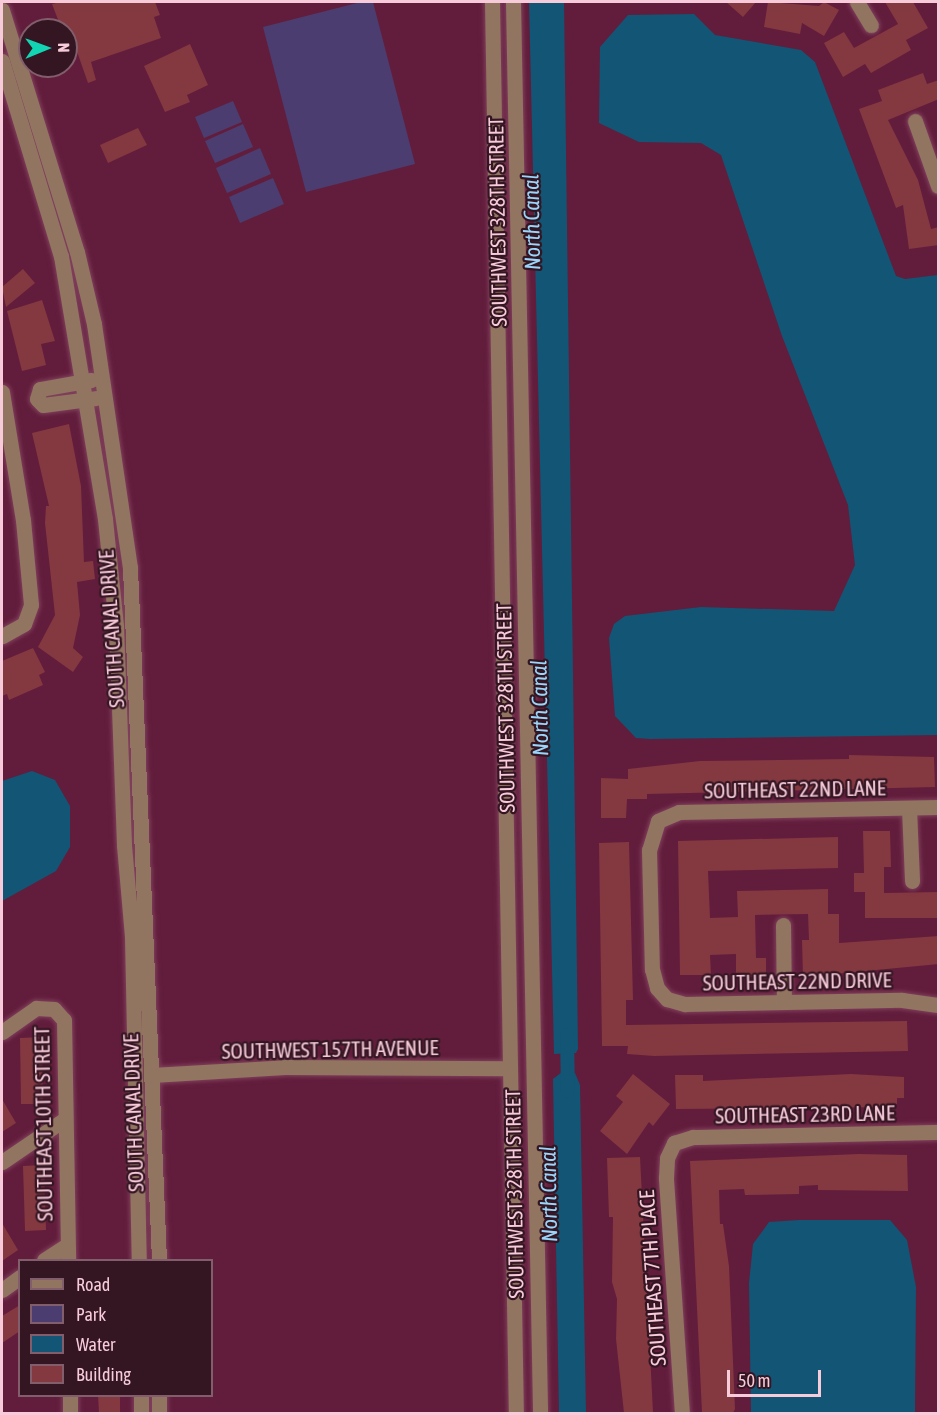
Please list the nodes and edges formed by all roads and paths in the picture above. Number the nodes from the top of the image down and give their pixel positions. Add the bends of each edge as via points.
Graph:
1 (492, 2) edge
2 (513, 2) edge
3 (856, 2) edge
4 (2, 10) edge
5 (871, 25) dead end
6 (2, 61) edge
7 (915, 121) dead end
8 (939, 186) edge
9 (102, 378) junction
10 (83, 381) junction
11 (2, 392) edge
12 (105, 397) junction
13 (87, 400) junction
14 (2, 636) edge
15 (939, 807) edge
16 (909, 808) junction
17 (912, 881) dead end
18 (783, 925) dead end
19 (660, 993) joint
20 (784, 1002) junction
21 (939, 1005) edge
22 (2, 1032) edge
23 (509, 1068) junction
24 (152, 1075) junction
25 (65, 1119) junction
26 (939, 1132) edge
27 (674, 1143) joint
28 (2, 1162) edge
29 (68, 1253) edge
30 (47, 1259) edge
31 (139, 1259) edge
32 (159, 1259) edge
33 (18, 1279) edge
34 (2, 1290) edge
35 (70, 1397) edge
36 (141, 1397) edge
37 (159, 1397) edge
38 (70, 1413) edge
39 (141, 1413) edge
40 (159, 1413) edge
41 (516, 1413) edge
42 (540, 1413) edge
43 (682, 1413) edge

1 - 23 street, SOUTHWEST 328TH STREET
2 - 42 street, SOUTHWEST 328TH STREET
3 - 5 street
4 - 9 street, SOUTH CANAL DRIVE via 73,234
6 - 10 street, SOUTH CANAL DRIVE via 55,229
7 - 8 street
9 - 10 street
9 - 12 street, SOUTH CANAL DRIVE
10 - 13 street, SOUTH CANAL DRIVE
10 - 13 street via 40,389 37,399 43,405
11 - 14 street via 23,520 31,605 28,618 14,632
12 - 13 street
12 - 24 street, SOUTH CANAL DRIVE via 130,568
13 - 31 street, SOUTH CANAL DRIVE via 116,626 133,971
15 - 16 street, SOUTHEAST 22ND LANE
16 - 17 street
16 - 19 street, SOUTHEAST 22ND LANE via 667,815 655,825 649,850 651,951 653,976
18 - 20 street
19 - 20 street, SOUTHEAST 22ND DRIVE via 686,1004
20 - 21 street, SOUTHEAST 22ND DRIVE via 903,1000
22 - 25 street, SOUTHEAST 10TH STREET via 36,1008 54,1009 64,1020
23 - 24 street, SOUTHWEST 157TH AVENUE via 285,1067
23 - 41 street, SOUTHWEST 328TH STREET
24 - 32 street, SOUTH CANAL DRIVE
25 - 28 street
25 - 29 street, SOUTHEAST 10TH STREET
26 - 27 street, SOUTHEAST 23RD LANE via 693,1137
27 - 43 street, SOUTHEAST 7TH PLACE via 667,1158 666,1178
29 - 30 street
33 - 34 street
35 - 38 street
36 - 39 street
37 - 40 street

